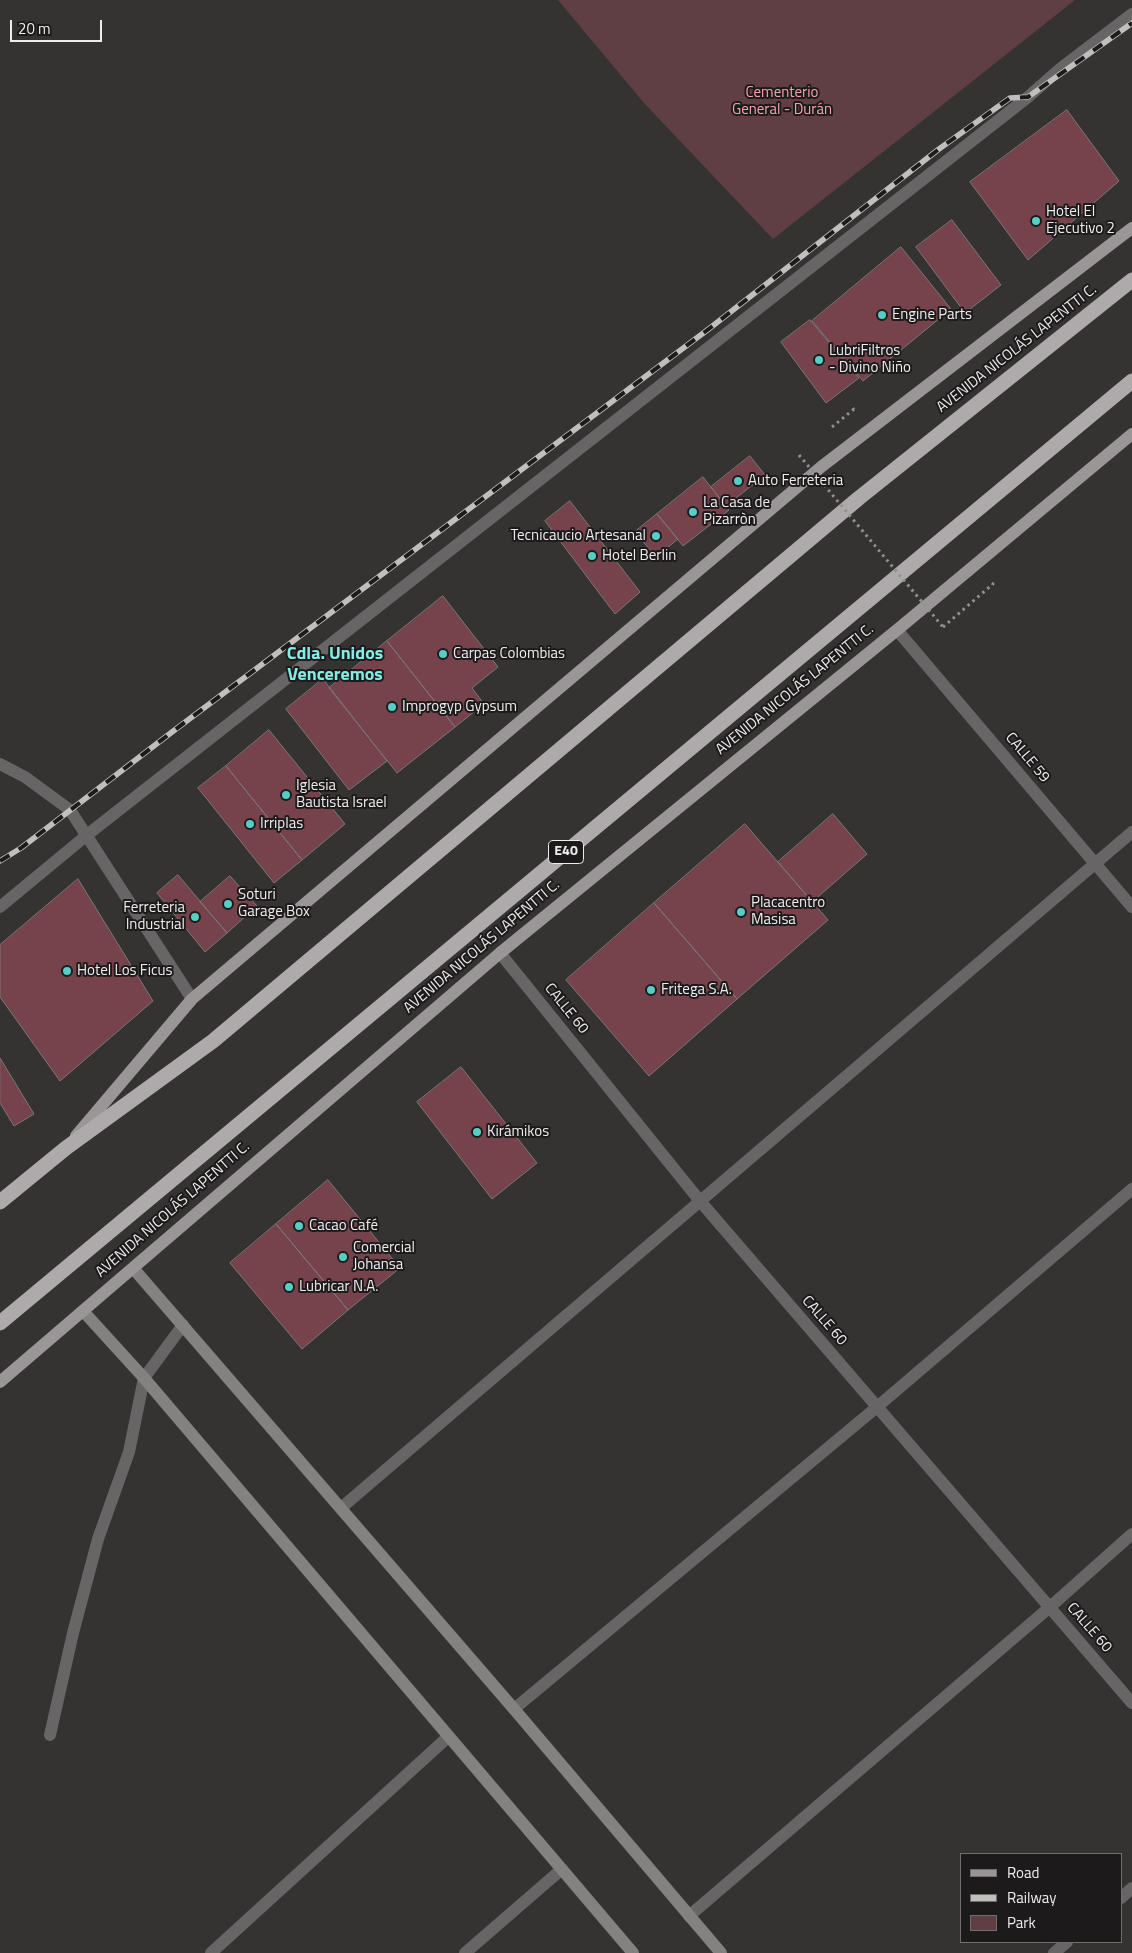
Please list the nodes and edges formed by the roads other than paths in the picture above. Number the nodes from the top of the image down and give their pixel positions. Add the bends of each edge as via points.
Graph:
1 (1132, 14) edge
2 (1132, 228) edge
3 (1132, 280) edge
4 (1132, 381) edge
5 (1132, 434) edge
6 (897, 630) junction
7 (0, 764) edge
8 (1132, 832) edge
9 (87, 834) junction
10 (1096, 864) junction
11 (0, 907) edge
12 (1132, 907) edge
13 (500, 953) junction
14 (192, 1000) junction
15 (66, 1148) junction
16 (1132, 1189) edge
17 (700, 1201) junction
18 (0, 1202) edge
19 (133, 1268) junction
20 (83, 1310) junction
21 (0, 1323) edge
22 (183, 1325) junction
23 (144, 1378) junction
24 (0, 1382) edge
25 (877, 1407) junction
26 (341, 1508) junction
27 (1132, 1534) edge
28 (1050, 1608) junction
29 (1132, 1703) edge
30 (514, 1709) junction
31 (50, 1735) dead end
32 (448, 1737) junction
33 (562, 1869) junction
34 (1132, 1888) edge
35 (1122, 1897) edge
36 (689, 1916) junction
37 (1066, 1943) edge
38 (211, 1953) edge
39 (465, 1953) edge
40 (633, 1953) edge
41 (721, 1953) edge
42 (1054, 1953) edge

1 - 9 street
2 - 14 main road, AVENIDA NICOLÁS LAPENTTI C. via 822,467
3 - 15 highway, AVENIDA NICOLÁS LAPENTTI C. via 859,498 213,1041
4 - 21 highway, AVENIDA NICOLÁS LAPENTTI C. / E40
5 - 6 main road, AVENIDA NICOLÁS LAPENTTI C. / E40
6 - 10 street, CALLE 59
6 - 13 main road, AVENIDA NICOLÁS LAPENTTI C. / E40
7 - 9 street via 59,800
8 - 10 street
9 - 11 street
9 - 14 street
10 - 12 street, CALLE 59
10 - 17 street
13 - 17 street, CALLE 60
13 - 19 main road, AVENIDA NICOLÁS LAPENTTI C. / E40
14 - 15 main road, AVENIDA NICOLÁS LAPENTTI C.
15 - 18 highway, AVENIDA NICOLÁS LAPENTTI C.
16 - 25 street
17 - 25 street, CALLE 60
17 - 26 street
19 - 20 main road, AVENIDA NICOLÁS LAPENTTI C.
19 - 22 street
20 - 23 street
20 - 24 main road, AVENIDA NICOLÁS LAPENTTI C.
22 - 23 street
22 - 26 street
23 - 31 street via 129,1452 98,1539
23 - 32 street
25 - 28 street, CALLE 60
25 - 30 street
26 - 30 street
27 - 28 street
28 - 29 street, CALLE 60
28 - 36 street
30 - 36 street
32 - 33 street
32 - 38 street
33 - 39 street
33 - 40 street
34 - 35 street
36 - 41 street
37 - 42 street

